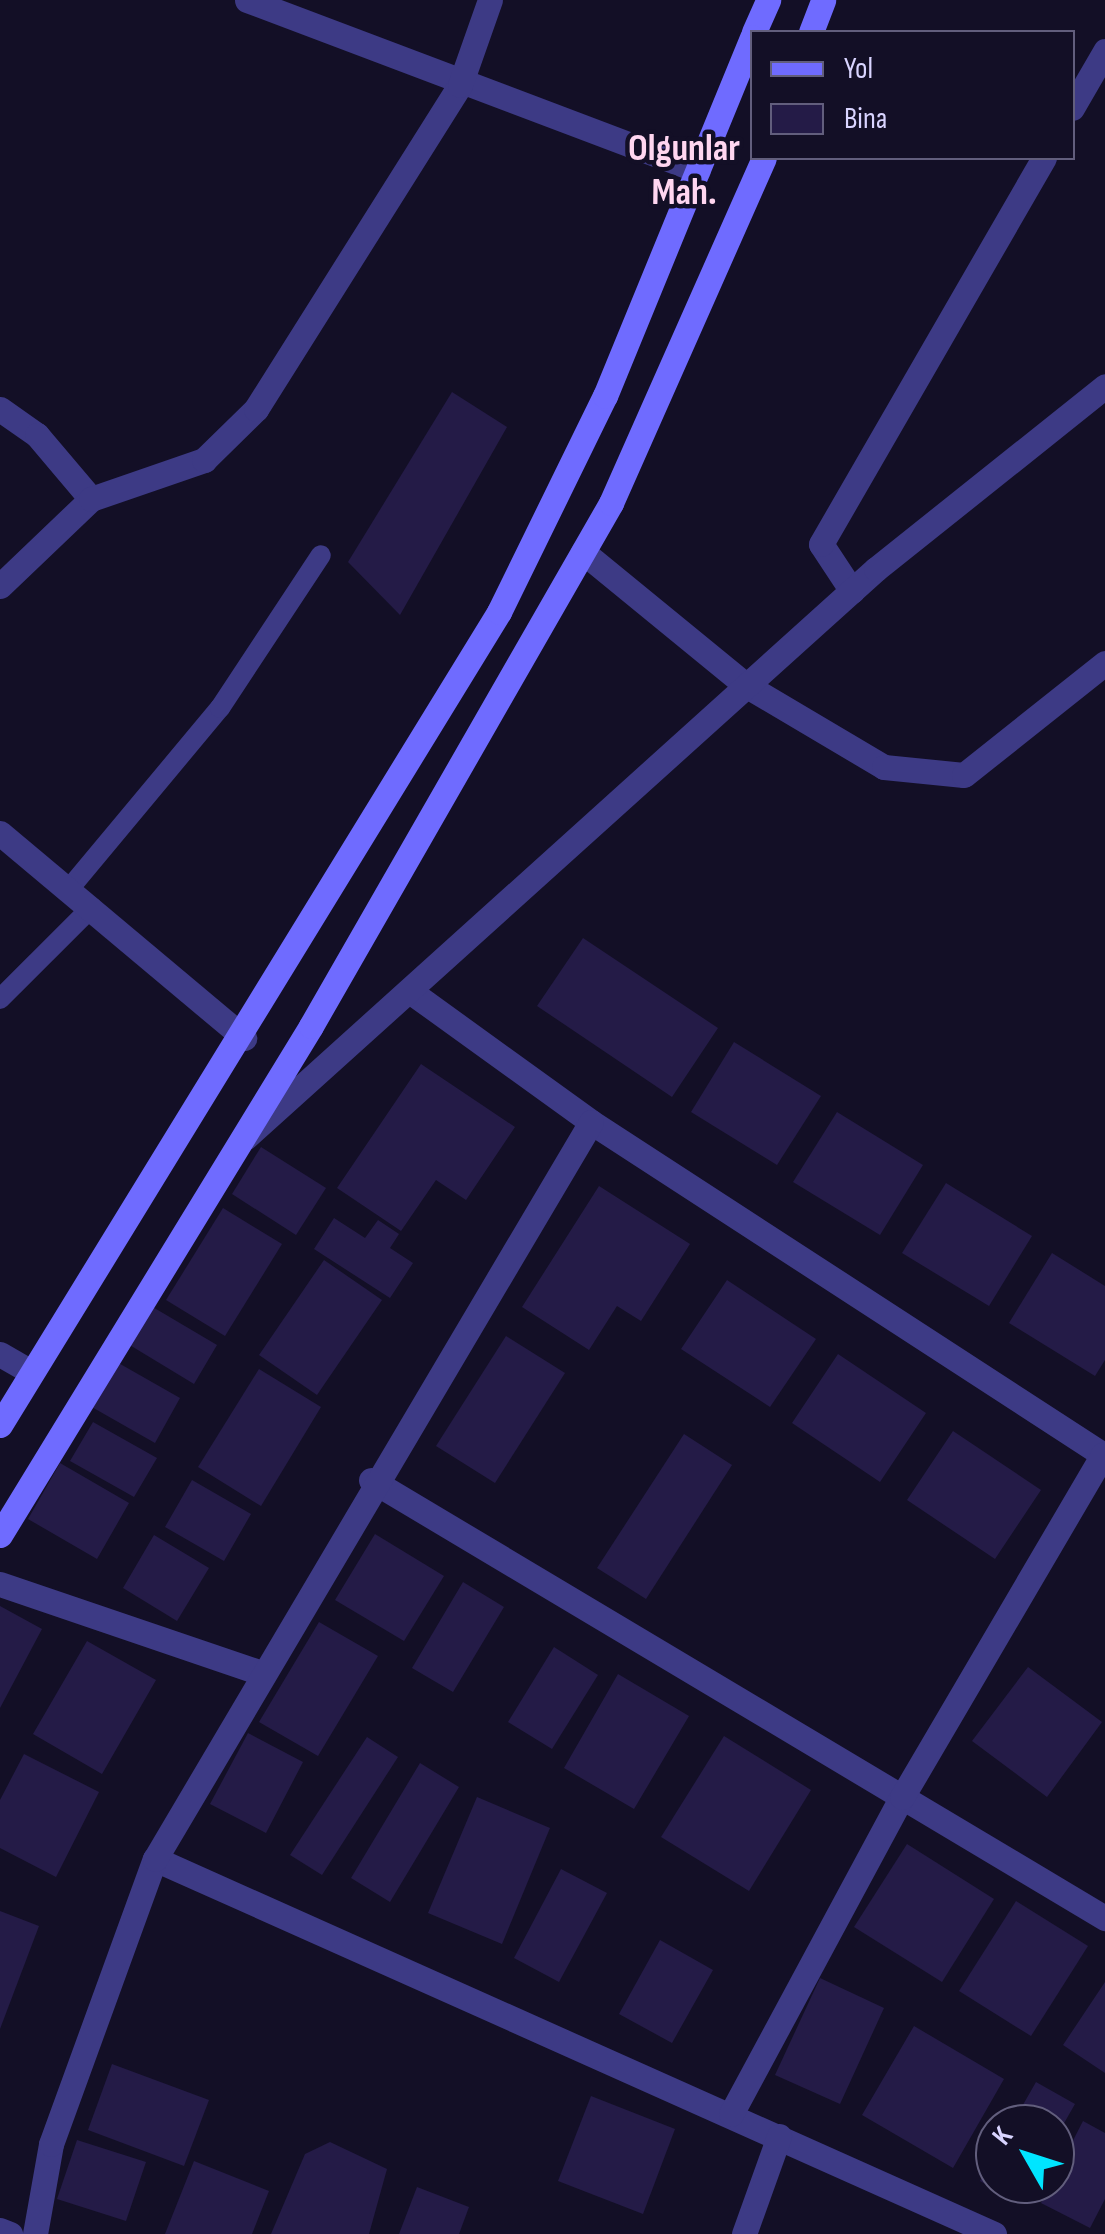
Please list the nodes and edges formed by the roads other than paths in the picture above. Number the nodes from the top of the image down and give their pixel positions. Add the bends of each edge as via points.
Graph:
1 (247, 0) edge
2 (490, 0) edge
3 (768, 0) edge
4 (823, 0) edge
5 (755, 30) edge
6 (812, 30) edge
7 (750, 42) edge
8 (1105, 51) edge
9 (460, 85) junction
10 (1075, 103) edge
11 (763, 160) edge
12 (1043, 160) edge
13 (698, 170) junction
14 (1105, 386) edge
15 (0, 409) edge
16 (92, 500) junction
17 (583, 552) junction
18 (321, 556) dead end
19 (0, 586) edge
20 (852, 591) junction
21 (1105, 663) edge
22 (748, 686) junction
23 (0, 833) edge
24 (70, 890) junction
25 (92, 908) junction
26 (411, 992) junction
27 (0, 999) edge
28 (244, 1038) junction
29 (591, 1122) junction
30 (239, 1144) junction
31 (0, 1354) edge
32 (31, 1372) junction
33 (0, 1425) edge
34 (1104, 1456) edge
35 (371, 1480) junction
36 (0, 1535) edge
37 (0, 1584) edge
38 (261, 1674) junction
39 (902, 1797) junction
40 (155, 1858) junction
41 (1105, 1918) edge
42 (731, 2114) junction
43 (778, 2136) junction
44 (0, 2230) edge
45 (10, 2234) edge
46 (35, 2234) edge
47 (744, 2234) edge
48 (994, 2234) edge

1 - 9 street
2 - 9 street
3 - 5 main road
4 - 6 main road
7 - 13 main road
8 - 10 street
9 - 13 street
9 - 16 street via 256,408 204,460
11 - 17 main road
12 - 20 street via 821,544
13 - 28 main road via 605,396 498,612
14 - 20 street
15 - 16 street via 37,435
16 - 19 street
17 - 22 street
17 - 30 main road
18 - 24 lane via 220,708
20 - 22 street
21 - 22 street via 964,775 884,767
22 - 26 street
23 - 24 street
24 - 25 street
25 - 27 lane
25 - 28 street
26 - 29 street
26 - 30 street
28 - 32 main road
29 - 34 street
29 - 35 street
30 - 36 main road
31 - 32 street
32 - 33 main road
34 - 39 street
35 - 38 street
35 - 39 street
37 - 38 street
38 - 40 street
39 - 41 street
39 - 42 street
40 - 42 street
40 - 46 street via 51,2144
42 - 43 street
43 - 47 street
43 - 48 street
44 - 45 street

